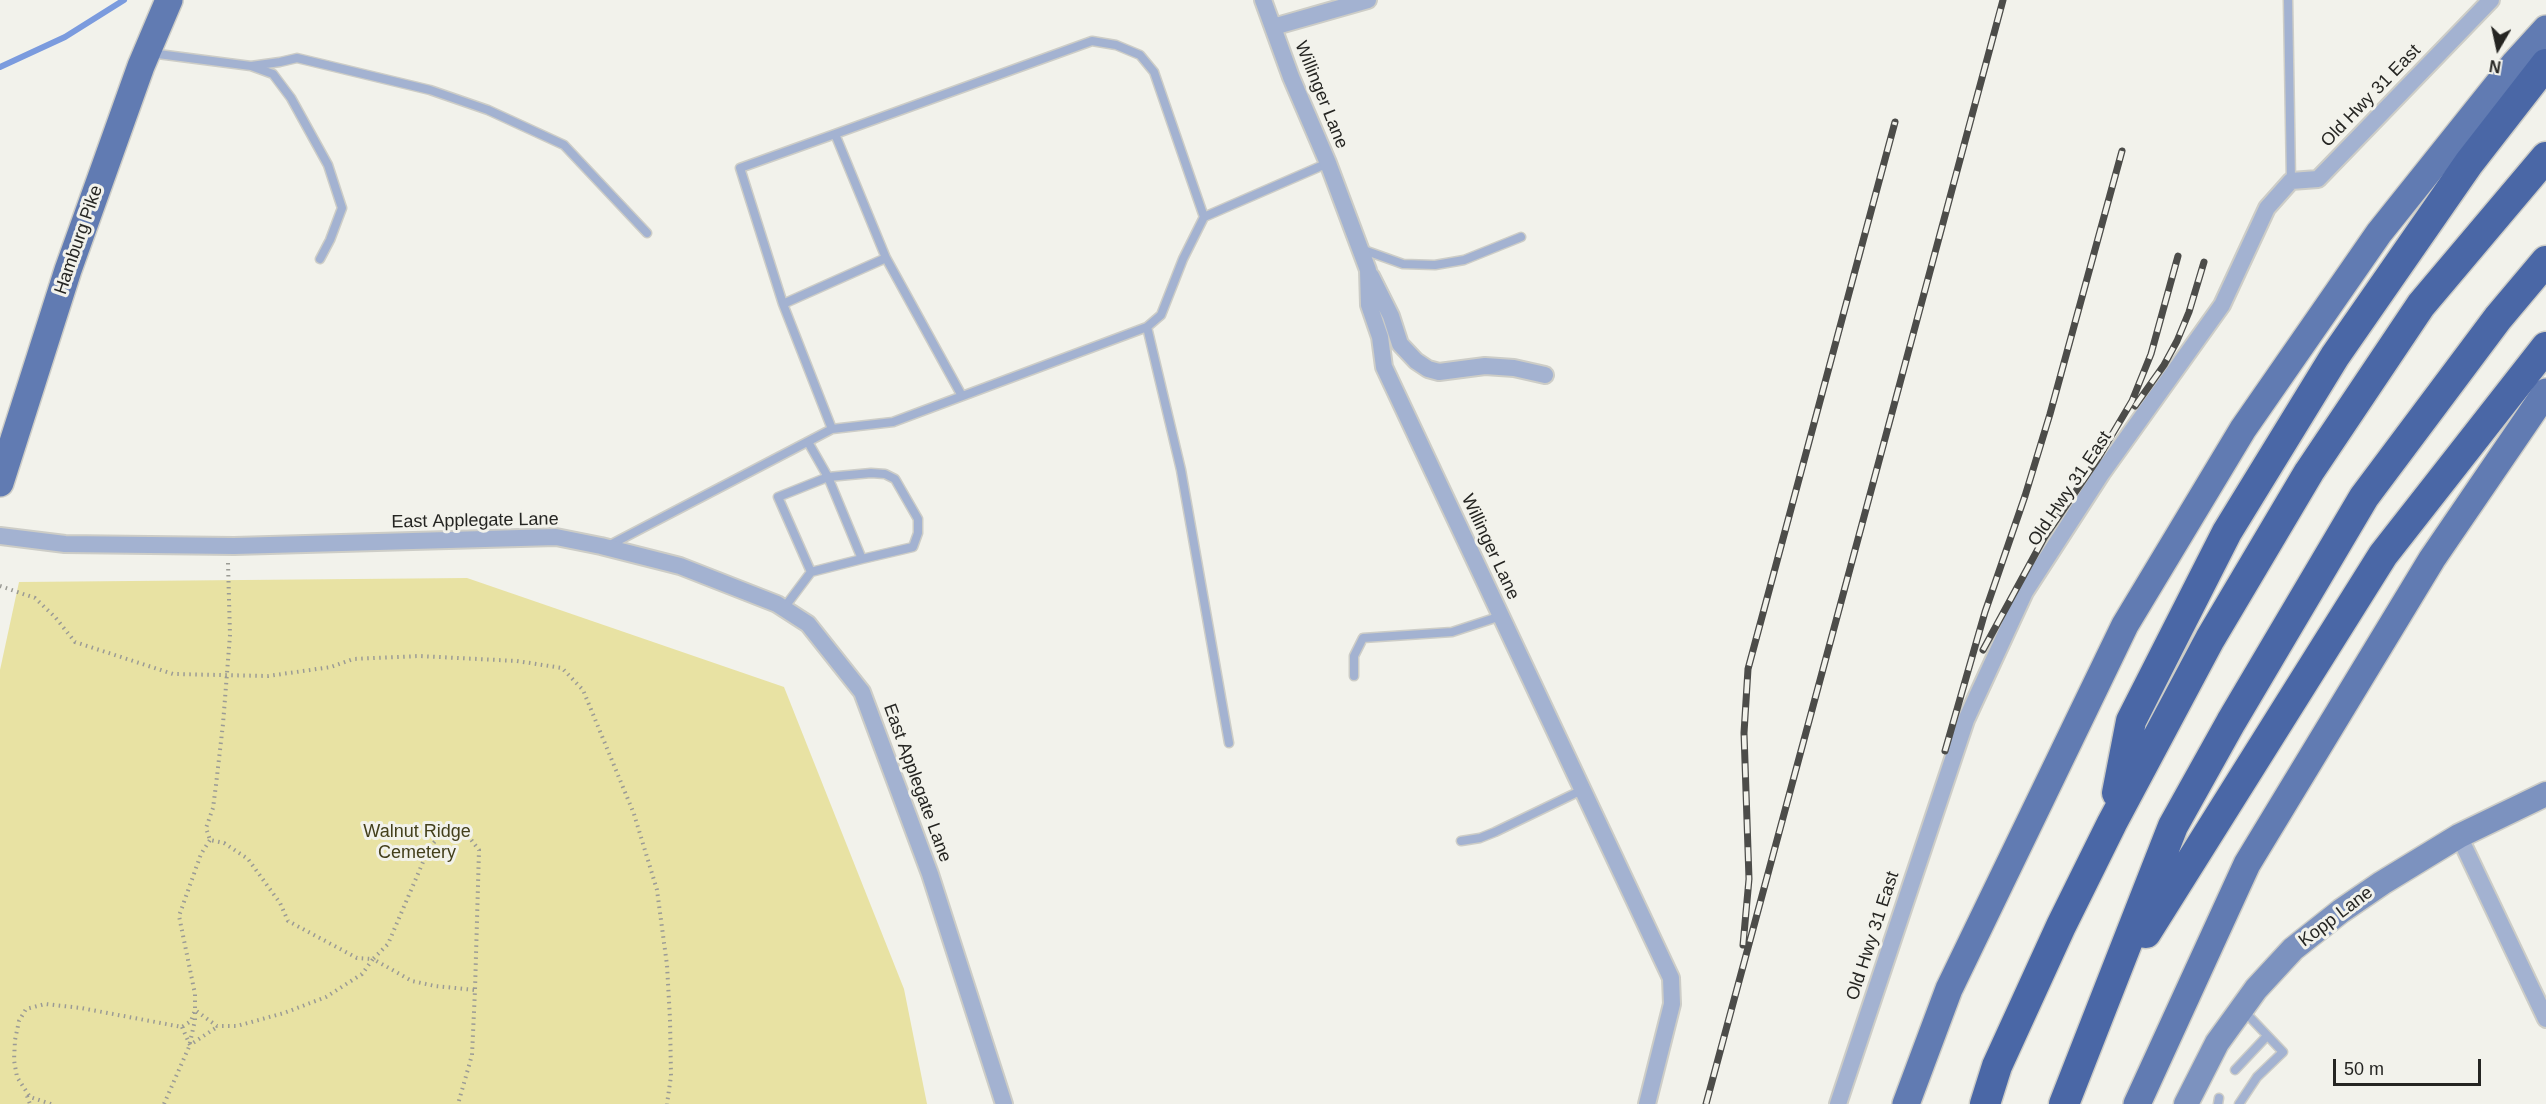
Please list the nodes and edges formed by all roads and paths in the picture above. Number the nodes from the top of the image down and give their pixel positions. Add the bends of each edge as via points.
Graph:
1 (169, 0) edge
2 (1263, 0) edge
3 (1368, 0) edge
4 (2288, 0) edge
5 (2491, 0) edge
6 (1273, 27) junction
7 (2546, 29) edge
8 (149, 46) junction
9 (2546, 64) edge
10 (251, 66) junction
11 (835, 134) junction
12 (2546, 157) edge
13 (1328, 163) junction
14 (2291, 182) junction
15 (1204, 218) junction
16 (647, 233) dead end
17 (1521, 237) dead end
18 (1360, 249) junction
19 (886, 258) junction
20 (320, 259) dead end
21 (2546, 261) edge
22 (1368, 270) junction
23 (783, 304) junction
24 (1148, 327) junction
25 (2546, 347) edge
26 (1545, 375) dead end
27 (2546, 392) edge
28 (962, 396) junction
29 (832, 429) junction
30 (808, 442) junction
31 (828, 477) junction
32 (0, 483) edge
33 (0, 536) edge
34 (228, 546) junction
35 (605, 547) junction
36 (862, 559) junction
37 (811, 572) junction
38 (0, 586) edge
39 (784, 609) junction
40 (1501, 616) junction
41 (227, 676) junction
42 (1354, 676) dead end
43 (1229, 743) dead end
44 (1582, 790) junction
45 (2546, 794) edge
46 (2112, 823) junction
47 (2459, 836) junction
48 (210, 840) junction
49 (1461, 841) dead end
50 (374, 959) junction
51 (475, 990) junction
52 (2105, 1000) junction
53 (2242, 1009) junction
54 (195, 1010) junction
55 (2546, 1019) edge
56 (218, 1026) junction
57 (182, 1027) junction
58 (2267, 1036) junction
59 (190, 1046) junction
60 (2235, 1070) dead end
61 (25, 1092) junction
62 (30, 1104) edge
63 (51, 1104) edge
64 (164, 1104) edge
65 (458, 1104) edge
66 (668, 1104) edge
67 (1004, 1104) edge
68 (1647, 1104) edge
69 (1838, 1104) edge
70 (1906, 1104) edge
71 (1985, 1104) edge
72 (2064, 1104) edge
73 (2137, 1104) edge
74 (2186, 1104) edge
75 (2239, 1104) edge

1 - 8 main road, Hamburg Pike
2 - 6 street, Willinger Lane
3 - 6 street
4 - 14 lane
5 - 14 street, Old Hwy 31 East via 2318,179
6 - 13 street, Willinger Lane
7 - 70 main road via 2379,233 2243,429 2125,625 1949,989
8 - 10 lane
8 - 32 main road, Hamburg Pike via 68,270
9 - 46 highway via 2469,163 2335,356 2227,532 2131,721
10 - 16 lane via 297,58 430,90 488,110 564,145
10 - 20 lane via 273,74 328,165 342,208
11 - 15 lane via 1092,42 1116,45 1140,55 1154,72
11 - 19 lane
11 - 23 lane via 740,168
12 - 46 highway via 2421,305 2309,472 2210,639
13 - 15 lane
13 - 18 street, Willinger Lane
14 - 69 street, Old Hwy 31 East via 2267,208 2222,305 2102,473 2025,592 1966,720
15 - 24 lane via 1161,315
17 - 18 lane via 1464,260 1435,265 1403,264
18 - 22 street, Willinger Lane
19 - 23 lane
19 - 28 lane
21 - 52 highway via 2470,354 2358,507 2173,826
22 - 26 street via 1400,344 1428,369 1439,372 1485,366
22 - 40 street, Willinger Lane via 1369,305 1380,337 1384,367
23 - 29 lane
24 - 28 lane
24 - 43 lane via 1181,470
25 - 52 highway via 2383,555
27 - 73 main road via 2432,559 2247,864
28 - 29 lane via 893,422
29 - 30 lane
30 - 31 lane
30 - 35 lane
31 - 36 lane
31 - 36 lane via 871,472 896,479 918,519 913,547
31 - 37 lane via 778,497
33 - 34 street, East Applegate Lane via 65,544
34 - 35 street, East Applegate Lane via 556,537
34 - 41 path
35 - 39 street, East Applegate Lane via 680,566
36 - 37 lane
37 - 39 lane
38 - 41 path via 35,598 75,642 173,674
39 - 67 street, East Applegate Lane via 808,624 862,692 930,874
40 - 42 lane via 1452,632 1364,638 1354,656
40 - 44 street, Willinger Lane
41 - 48 path via 213,808 206,828
41 - 66 path via 268,676 331,667 353,659 419,656 517,661 562,668 583,690 634,814 657,890 670,1019
44 - 49 lane via 1495,832
44 - 68 street, Willinger Lane via 1671,978 1672,1004
45 - 47 street, Kopp Lane
46 - 71 highway via 2002,1055
47 - 53 street, Kopp Lane via 2349,905 2293,949
47 - 55 street
48 - 50 path via 224,843 248,859 280,903 288,921 357,958
48 - 54 path via 201,854 179,916
50 - 51 path via 412,981
50 - 51 path via 388,944 429,848 445,830 453,828 466,833 479,850
50 - 56 path via 362,974 326,997 237,1026
51 - 65 path via 472,1055
52 - 72 highway
53 - 58 lane
53 - 74 street, Kopp Lane via 2217,1043
54 - 56 path
54 - 57 path via 191,1021
54 - 59 path
56 - 59 path
57 - 59 path
57 - 61 path via 81,1008 45,1004 26,1009 20,1021 14,1060
58 - 60 lane
58 - 75 lane via 2283,1052 2257,1077
59 - 64 path
61 - 62 path
61 - 63 path

